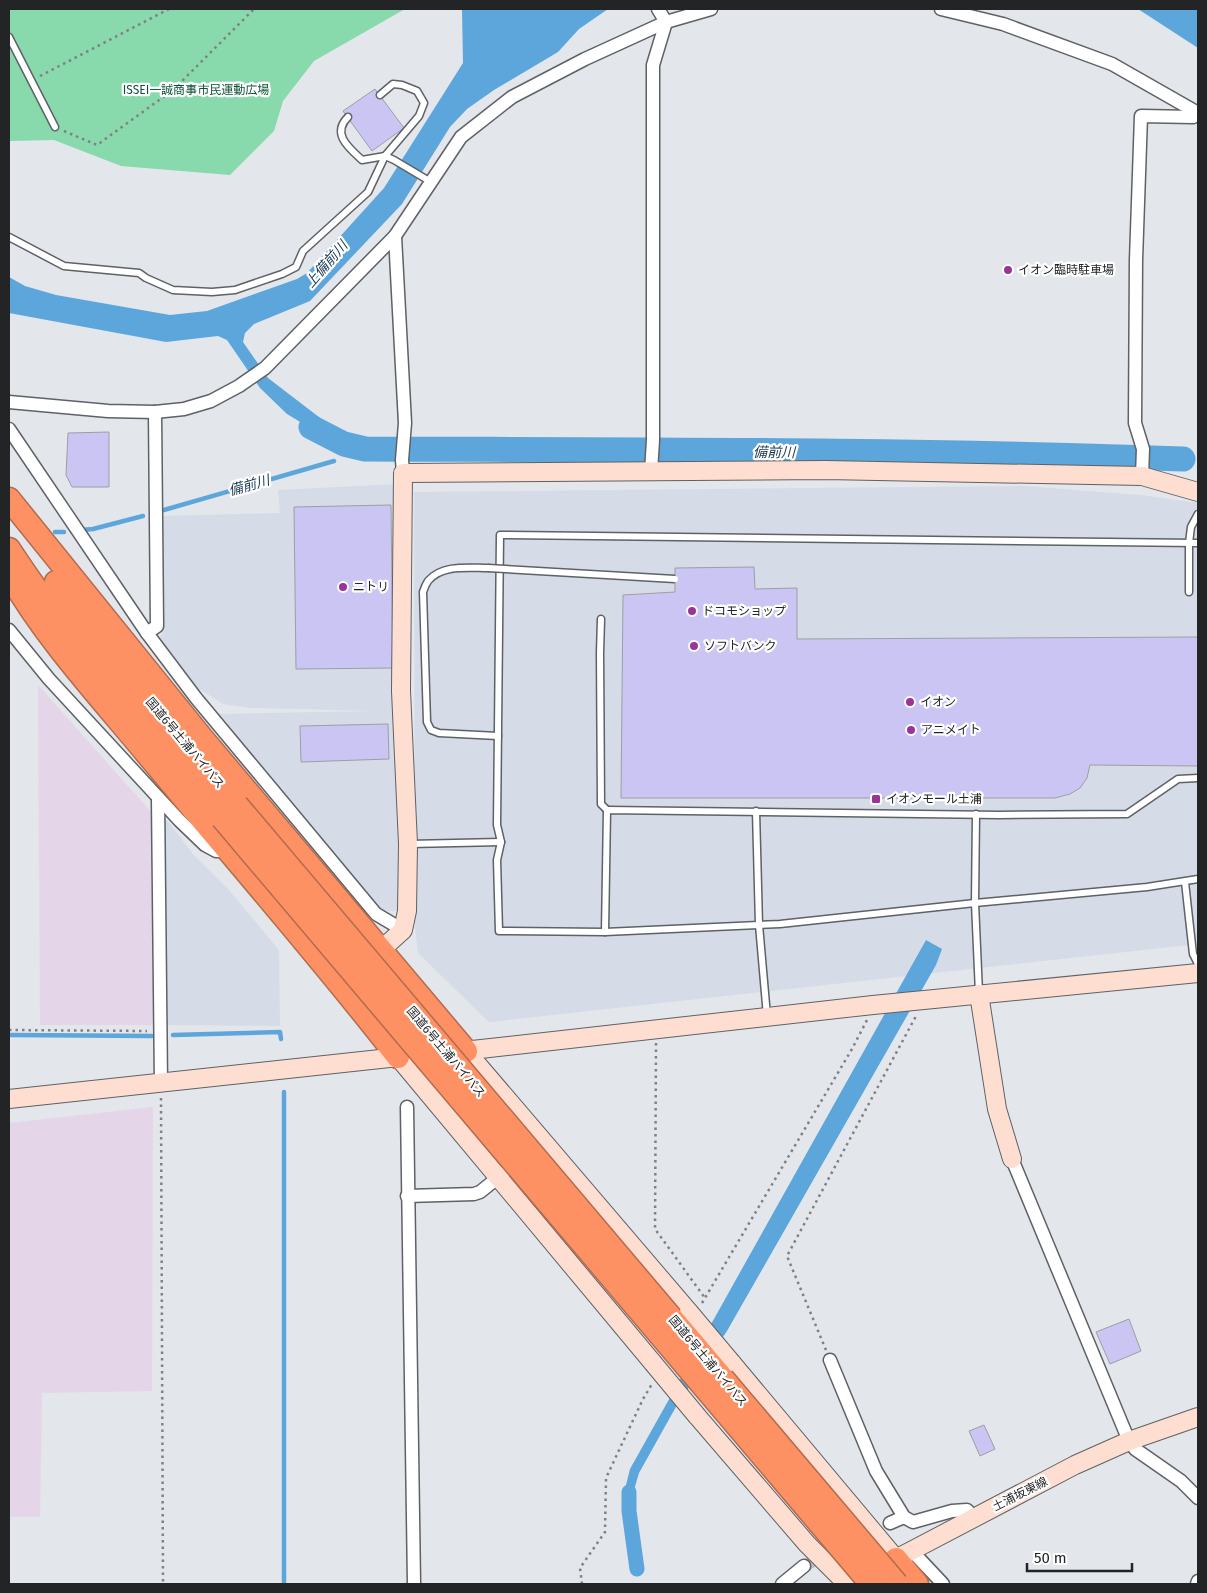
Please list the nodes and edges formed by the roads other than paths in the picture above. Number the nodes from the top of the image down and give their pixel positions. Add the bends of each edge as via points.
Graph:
1 (658, 9) edge
2 (711, 9) edge
3 (941, 9) edge
4 (666, 22) junction
5 (9, 37) edge
6 (380, 95) dead end
7 (1198, 114) edge
8 (348, 117) dead end
9 (55, 127) road end
10 (385, 156) junction
11 (427, 180) junction
12 (395, 236) junction
13 (9, 237) edge
14 (9, 402) edge
15 (155, 412) junction
16 (9, 429) edge
17 (651, 465) junction
18 (403, 466) junction
19 (1142, 470) junction
20 (1198, 492) edge
21 (9, 499) edge
22 (9, 510) edge
23 (1198, 514) edge
24 (1189, 543) junction
25 (1198, 543) edge
26 (9, 549) edge
27 (9, 574) edge
28 (675, 578) dead end
29 (1189, 592) dead end
30 (601, 619) dead end
31 (9, 630) edge
32 (147, 633) junction
33 (498, 736) junction
34 (1198, 778) edge
35 (158, 798) junction
36 (607, 810) junction
37 (756, 811) junction
38 (230, 812) junction
39 (976, 814) junction
40 (501, 842) junction
41 (408, 844) junction
42 (228, 851) junction
43 (1198, 880) edge
44 (1185, 882) junction
45 (974, 903) junction
46 (759, 926) junction
47 (403, 930) junction
48 (605, 932) junction
49 (382, 950) junction
50 (1198, 964) edge
51 (1198, 973) edge
52 (979, 994) junction
53 (350, 995) junction
54 (767, 1017) junction
55 (466, 1051) junction
56 (398, 1057) junction
57 (161, 1084) junction
58 (9, 1100) edge
59 (407, 1107) dead end
60 (543, 1141) junction
61 (1012, 1158) joint
62 (499, 1177) junction
63 (407, 1196) junction
64 (830, 1360) road end
65 (1198, 1417) edge
66 (1129, 1441) junction
67 (1198, 1498) edge
68 (904, 1517) junction
69 (974, 1518) junction
70 (890, 1523) dead end
71 (904, 1555) junction
72 (804, 1566) tunnel mouth
73 (414, 1584) edge
74 (782, 1584) edge
75 (848, 1584) edge
76 (871, 1584) edge
77 (897, 1584) edge
78 (917, 1584) edge
79 (943, 1584) edge

1 - 4 street
2 - 4 street
3 - 7 street via 1003,24 1112,64
4 - 11 street via 584,59 512,98 461,137
4 - 17 street via 654,65
5 - 9 lane
6 - 10 lane via 393,84 402,85 418,91 424,103 418,116
7 - 19 street via 1193,117 1141,116 1135,423 1143,449
8 - 10 lane via 342,124 341,134 349,148 362,160
10 - 11 lane
10 - 13 lane via 368,192 303,251 296,266 235,290 173,290 139,272 64,266
11 - 12 street
12 - 15 street via 265,368 211,401 184,409
12 - 18 street via 405,423
14 - 15 street
15 - 32 street via 157,626
16 - 32 street
17 - 18 street
17 - 19 street via 826,470
18 - 41 street via 401,691
19 - 20 street
21 - 49 highway via 196,730
22 - 38 highway, 国道6号土浦バイパス via 51,576
23 - 24 lane via 1191,527
24 - 25 lane
24 - 29 lane
24 - 33 lane via 500,535
26 - 38 highway, 国道6号土浦バイパス via 88,660
27 - 42 highway via 43,626
28 - 33 lane, bridge via 451,568 428,581 423,592 427,722 431,730 439,733
30 - 36 lane via 601,804
31 - 35 street via 49,679
32 - 47 street via 196,698 376,914
33 - 40 lane via 497,825
34 - 39 lane via 1178,779 1127,814
35 - 42 street via 205,845 216,851
35 - 57 street
36 - 37 lane
36 - 48 lane
37 - 39 lane
37 - 46 lane
38 - 76 highway, 国道6号土浦バイパス, bridge
38 - 77 highway, 国道6号土浦バイパス, bridge
39 - 45 lane
40 - 41 lane
40 - 48 lane via 497,860 499,931
41 - 47 street via 407,911
42 - 53 highway
43 - 44 lane
44 - 45 lane
44 - 50 lane via 1193,954
45 - 46 lane
45 - 52 lane
46 - 48 lane
46 - 54 lane
47 - 49 street
49 - 53 street via 360,966 351,981
49 - 55 highway
51 - 52 street
52 - 54 street
52 - 61 street via 997,1109
53 - 56 highway
54 - 55 street
55 - 56 street
55 - 60 street
56 - 57 street
56 - 62 street
57 - 58 street
59 - 63 street
60 - 62 street
60 - 71 street, bridge via 694,1309 730,1362
61 - 66 street
62 - 63 street via 474,1194
62 - 75 street, bridge via 697,1416 807,1544
63 - 73 street
64 - 68 street via 876,1471
65 - 66 street, 土浦坂東線
66 - 67 street
66 - 69 street, 土浦坂東線
68 - 69 street via 913,1522 967,1510
68 - 70 street
69 - 71 street, 土浦坂東線
71 - 75 street, 土浦坂東線
71 - 78 highway
71 - 79 street
72 - 74 street

